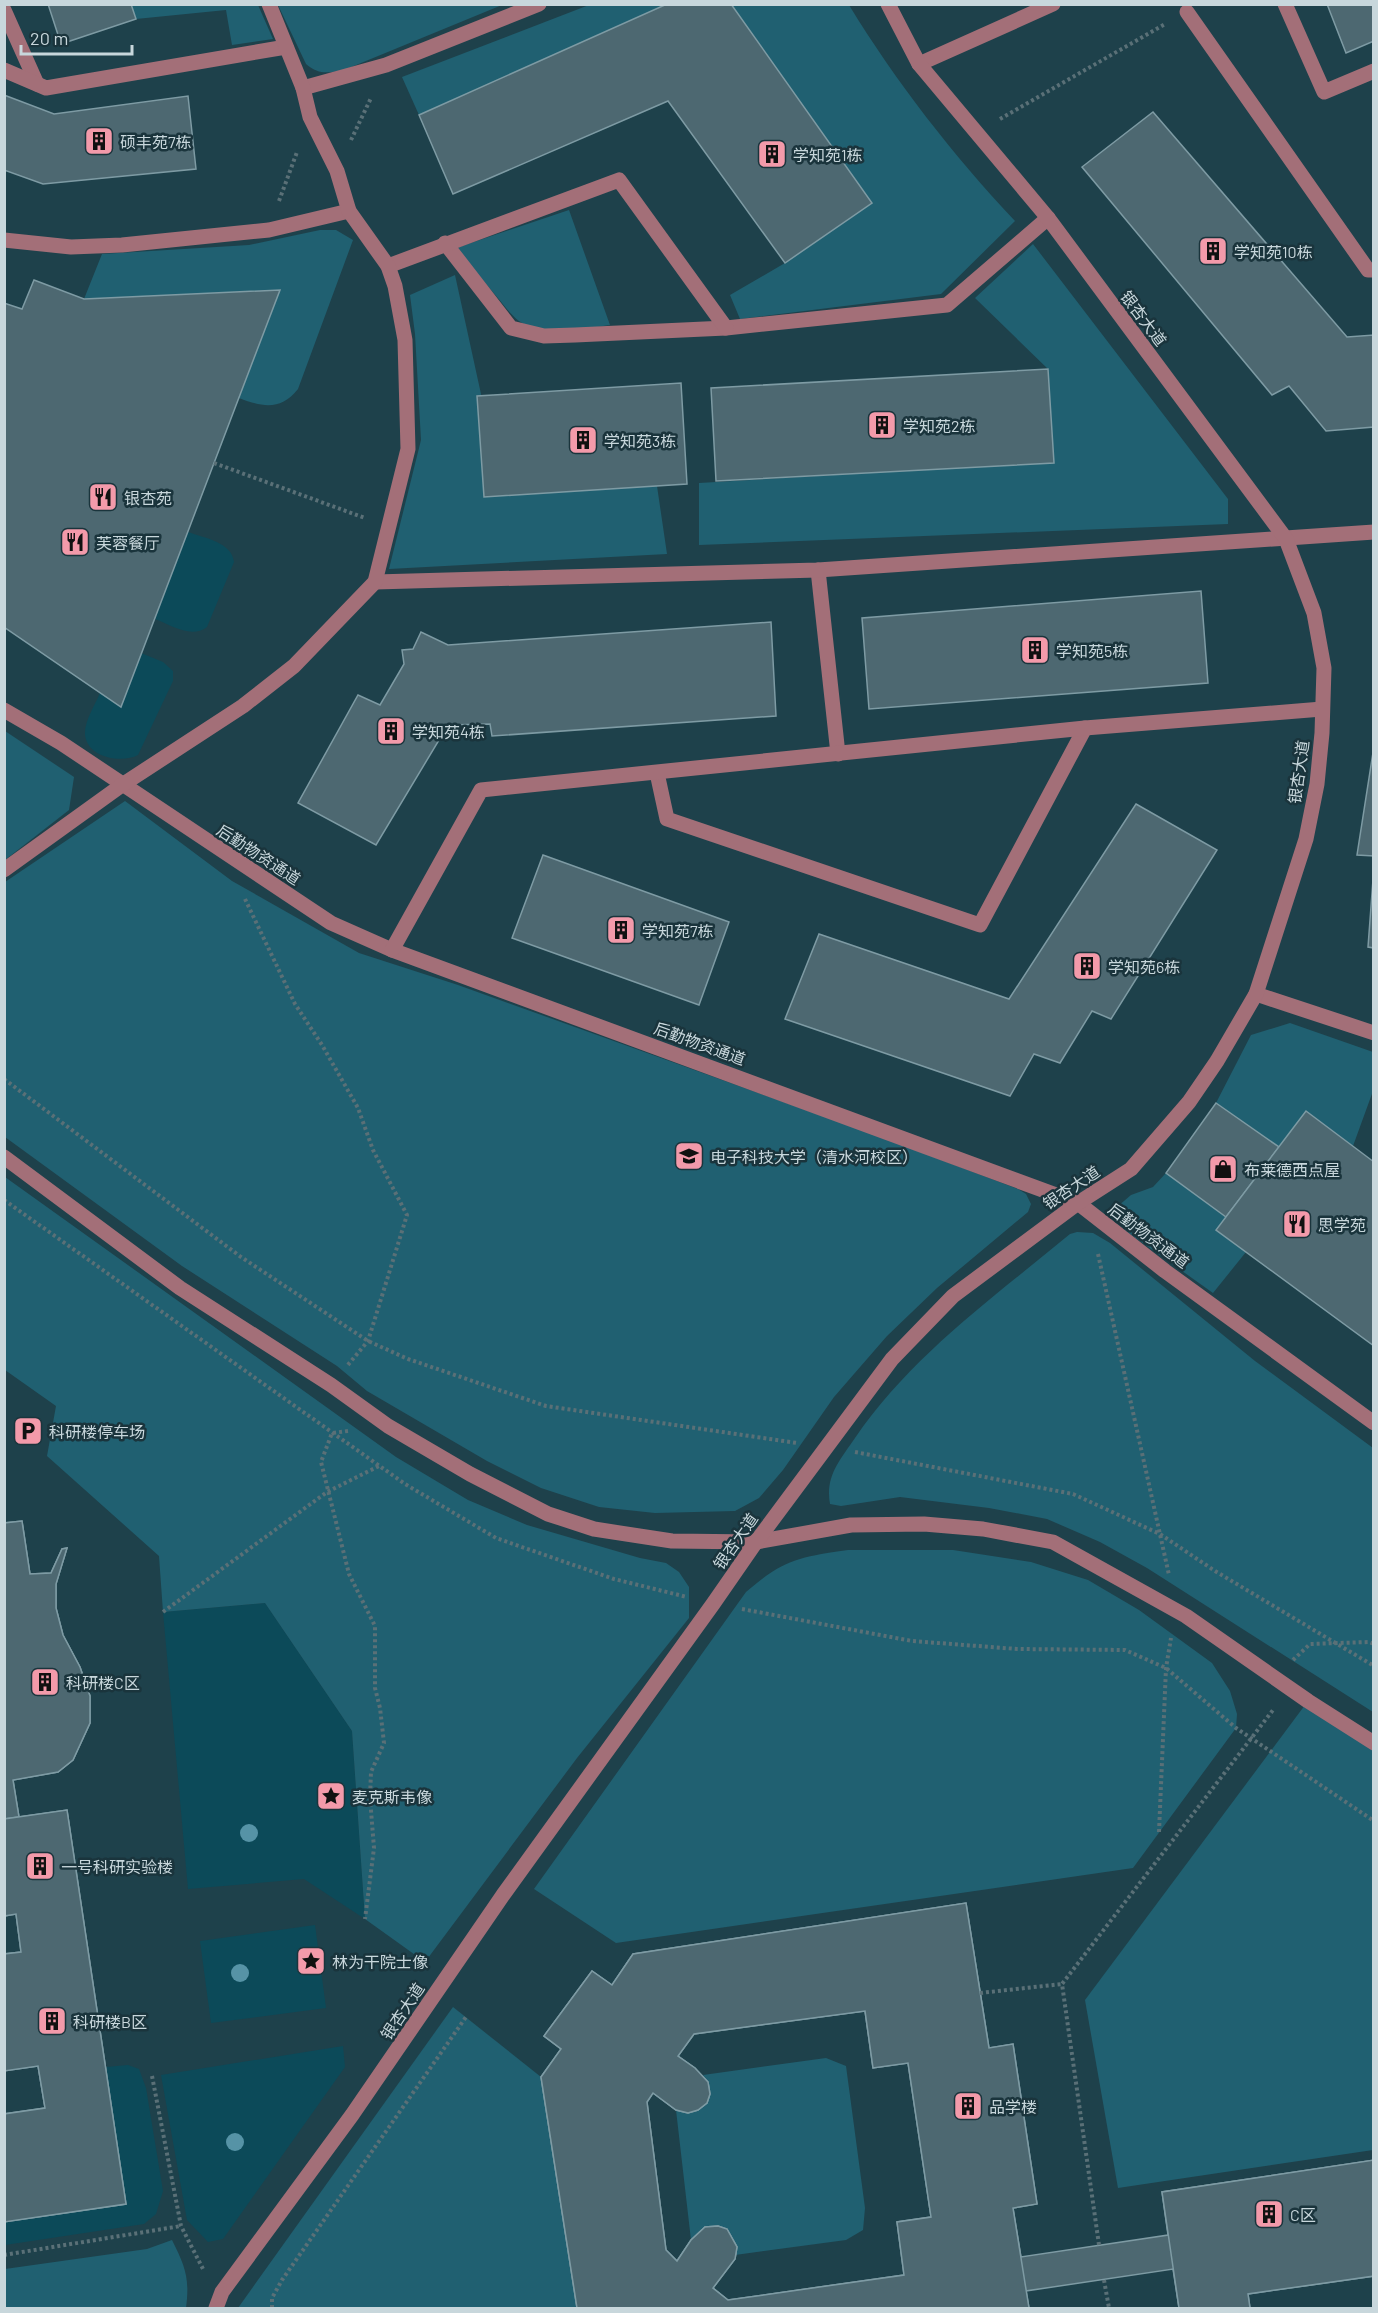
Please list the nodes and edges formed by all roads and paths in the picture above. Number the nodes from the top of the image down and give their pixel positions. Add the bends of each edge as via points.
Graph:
1 (269, 4) edge
2 (539, 4) edge
3 (888, 4) edge
4 (1053, 4) edge
5 (1286, 4) edge
6 (4, 10) edge
7 (1187, 12) joint
8 (286, 47) junction
9 (919, 64) junction
10 (386, 65) junction
11 (4, 70) edge
12 (1374, 71) edge
13 (37, 84) junction
14 (303, 88) junction
15 (310, 117) junction
16 (976, 133) junction
17 (337, 171) junction
18 (349, 211) junction
19 (1048, 218) junction
20 (269, 230) junction
21 (4, 240) edge
22 (445, 243) junction
23 (387, 266) junction
24 (1374, 270) edge
25 (726, 328) junction
26 (214, 463) dead end
27 (390, 527) junction
28 (1374, 532) edge
29 (1286, 539) junction
30 (818, 570) junction
31 (375, 582) junction
32 (4, 710) edge
33 (1322, 710) junction
34 (1085, 728) junction
35 (838, 754) junction
36 (657, 772) junction
37 (122, 785) junction
38 (232, 858) junction
39 (4, 870) edge
40 (392, 950) junction
41 (1256, 994) junction
42 (1374, 1033) edge
43 (4, 1079) edge
44 (4, 1157) edge
45 (1078, 1203) junction
46 (368, 1341) junction
47 (331, 1385) junction
48 (1374, 1423) edge
49 (388, 1426) junction
50 (827, 1447) junction
51 (379, 1466) dead end
52 (327, 1492) junction
53 (1160, 1534) junction
54 (756, 1542) junction
55 (1176, 1611) junction
56 (163, 1612) dead end
57 (1338, 1644) junction
58 (1374, 1644) edge
59 (1374, 1666) edge
60 (1275, 1677) junction
61 (1291, 1688) junction
62 (1374, 1743) edge
63 (1159, 1832) dead end
64 (365, 1919) dead end
65 (1062, 1984) junction
66 (980, 1994) dead end
67 (466, 2017) dead end
68 (152, 2076) dead end
69 (181, 2226) junction
70 (1099, 2245) dead end
71 (4, 2255) edge
72 (1104, 2280) dead end
73 (217, 2305) edge
74 (272, 2308) edge
75 (1108, 2308) edge

1 - 8 street
2 - 10 street
3 - 9 street, 银杏大道
4 - 9 street
5 - 12 street via 1324,92
6 - 13 street
7 - 16 path
7 - 24 street via 1368,270
8 - 13 street via 46,88
8 - 14 street
9 - 16 street, 银杏大道
10 - 14 street
10 - 17 path
11 - 13 street
14 - 15 street
15 - 17 street
15 - 20 path
16 - 19 street, 银杏大道
17 - 18 street
18 - 20 street
18 - 23 street
19 - 25 street via 947,304
19 - 29 street, 银杏大道
20 - 21 street via 71,247
22 - 23 street
22 - 25 street via 499,315 511,328 525,333 544,336
22 - 25 street via 619,180
23 - 27 street via 395,286 405,340 408,448
26 - 27 path
27 - 31 street
28 - 29 street
29 - 30 street
29 - 33 street, 银杏大道 via 1314,613 1324,668
30 - 31 street
30 - 35 street
31 - 37 street via 294,666 243,706
32 - 37 street, 后勤物资通道 via 61,742
33 - 34 street
33 - 41 street, 银杏大道 via 1317,784 1306,839
34 - 35 street
34 - 36 street via 980,925 667,819
35 - 36 street
36 - 40 street via 481,790
37 - 38 street, 后勤物资通道
37 - 39 street
38 - 40 street, 后勤物资通道 via 331,923
38 - 46 path via 236,879 270,954 295,1004 358,1108 373,1150 406,1215
40 - 45 street, 后勤物资通道
41 - 42 street
41 - 45 street, 银杏大道 via 1189,1102 1148,1152 1131,1169
43 - 46 path via 242,1257
44 - 47 street via 180,1288
45 - 48 street, 后勤物资通道
45 - 50 street, 银杏大道 via 952,1296 892,1359
45 - 53 path via 1102,1264
46 - 47 path
46 - 50 path via 408,1359 546,1406
47 - 49 street
49 - 52 path via 332,1433 321,1462
49 - 54 street via 548,1514 594,1529 672,1541
50 - 53 path via 1073,1494
50 - 54 street, 银杏大道
51 - 52 path
52 - 56 path
52 - 64 path via 349,1574 375,1626 375,1688 384,1743 370,1772 374,1848
53 - 55 path
53 - 57 path
54 - 55 street via 851,1526 924,1524 983,1528 1053,1542
54 - 73 street, 银杏大道 via 503,1895 352,2115 222,2292
55 - 60 street
55 - 63 path via 1166,1668
57 - 58 path
57 - 59 path
57 - 60 path via 1310,1644
60 - 61 street
61 - 62 street
61 - 65 path
65 - 66 path
65 - 70 path
67 - 74 path via 282,2280 272,2298
68 - 69 path
69 - 71 path
69 - 73 path
72 - 75 path

